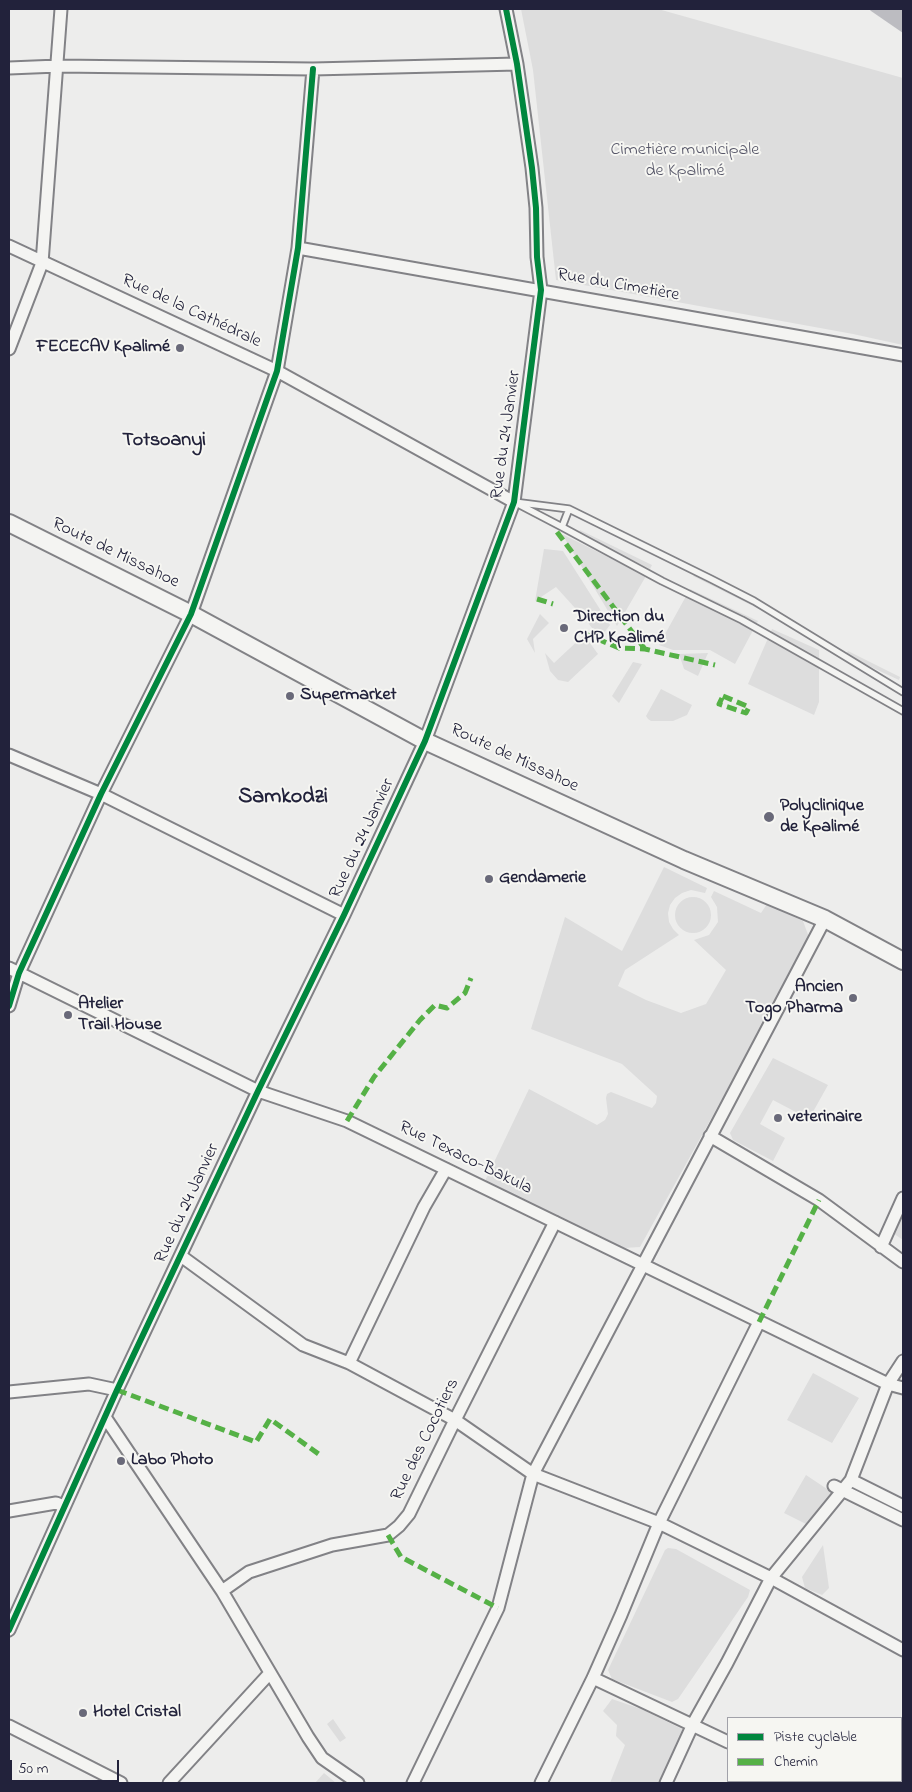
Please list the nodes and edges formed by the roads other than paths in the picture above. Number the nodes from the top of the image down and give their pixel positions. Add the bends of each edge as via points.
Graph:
1 (61, 9) edge
2 (506, 9) edge
3 (518, 64) junction
4 (58, 66) junction
5 (9, 68) edge
6 (312, 69) junction
7 (9, 246) edge
8 (298, 248) junction
9 (42, 263) junction
10 (541, 290) junction
11 (9, 349) edge
12 (903, 355) edge
13 (277, 371) junction
14 (514, 502) junction
15 (569, 509) junction
16 (9, 523) edge
17 (562, 527) junction
18 (191, 614) junction
19 (903, 692) edge
20 (903, 710) edge
21 (425, 741) junction
22 (9, 755) edge
23 (101, 794) junction
24 (344, 915) junction
25 (825, 919) junction
26 (903, 961) edge
27 (14, 970) edge
28 (9, 1006) edge
29 (258, 1091) junction
30 (710, 1136) junction
31 (446, 1169) junction
32 (903, 1198) edge
33 (555, 1222) junction
34 (881, 1247) junction
35 (181, 1256) junction
36 (903, 1262) edge
37 (643, 1265) junction
38 (759, 1322) junction
39 (903, 1361) edge
40 (349, 1363) junction
41 (888, 1384) junction
42 (903, 1388) edge
43 (117, 1390) junction
44 (9, 1392) edge
45 (105, 1417) junction
46 (455, 1420) junction
47 (533, 1474) junction
48 (851, 1480) junction
49 (834, 1486) dead end
50 (64, 1506) junction
51 (903, 1506) edge
52 (9, 1511) edge
53 (903, 1520) edge
54 (659, 1523) junction
55 (771, 1578) junction
56 (222, 1591) junction
57 (9, 1630) edge
58 (903, 1650) edge
59 (270, 1673) junction
60 (592, 1678) junction
61 (693, 1724) junction
62 (9, 1726) edge
63 (727, 1741) edge
64 (804, 1782) edge
65 (121, 1783) edge
66 (169, 1783) edge
67 (358, 1783) edge
68 (413, 1783) edge
69 (541, 1783) edge
70 (666, 1783) edge
71 (811, 1783) edge

1 - 4 street
2 - 3 street, Rue du 24 Janvier
3 - 6 street
3 - 10 street, Rue du 24 Janvier via 532,168
4 - 5 street
4 - 6 street
4 - 9 street
6 - 8 street
7 - 9 street, Rue de la Cathédrale
8 - 10 street, Rue du Cimetière
8 - 13 street
9 - 11 street
9 - 13 street, Rue de la Cathédrale
10 - 12 street, Rue du Cimetière
10 - 14 street, Rue du 24 Janvier
13 - 14 street, Rue de la Cathédrale
13 - 18 street
14 - 15 lane
14 - 17 lane
14 - 21 street, Rue du 24 Janvier
15 - 17 lane
15 - 19 lane via 754,601
16 - 18 main road, Route de Missahoe
17 - 20 lane via 742,620
18 - 21 main road, Route de Missahoe
18 - 23 street
21 - 24 street, Rue du 24 Janvier
21 - 25 main road, Route de Missahoe via 684,860
22 - 23 street
23 - 24 street
23 - 27 street
24 - 29 street, Rue du 24 Janvier
25 - 26 main road, Route de Missahoe
25 - 30 street
27 - 28 street
27 - 29 street, Rue Texaco-Bakula
29 - 31 street, Rue Texaco-Bakula via 348,1121
29 - 35 street, Rue du 24 Janvier
30 - 34 street via 819,1200
30 - 37 street
31 - 33 street, Rue Texaco-Bakula
31 - 40 street via 424,1207
32 - 34 street
33 - 37 street, Rue Texaco-Bakula
33 - 46 street, Rue des Cocotiers
34 - 36 street
35 - 40 street via 303,1345
35 - 43 street, Rue du 24 Janvier
37 - 38 street, Rue Texaco-Bakula
37 - 47 street
38 - 41 street, Rue Texaco-Bakula
38 - 54 street
39 - 41 street
40 - 46 street
41 - 42 street, Rue Texaco-Bakula
41 - 48 street
43 - 44 street via 89,1384
43 - 45 street, Rue du 24 Janvier
45 - 50 street, Rue du 24 Janvier
45 - 56 street
46 - 47 street
46 - 56 street, Rue des Cocotiers via 409,1514 388,1535 332,1545 282,1560 249,1572
47 - 54 street
47 - 68 street via 498,1608
48 - 51 street
48 - 55 street
49 - 53 street
50 - 52 street via 56,1503
50 - 57 street, Rue du 24 Janvier
54 - 55 street
54 - 60 street
55 - 58 street
55 - 61 street
56 - 59 street
59 - 66 street
59 - 67 street via 322,1758
60 - 61 street
60 - 69 street
61 - 63 street
61 - 70 street
62 - 65 street
64 - 71 street

